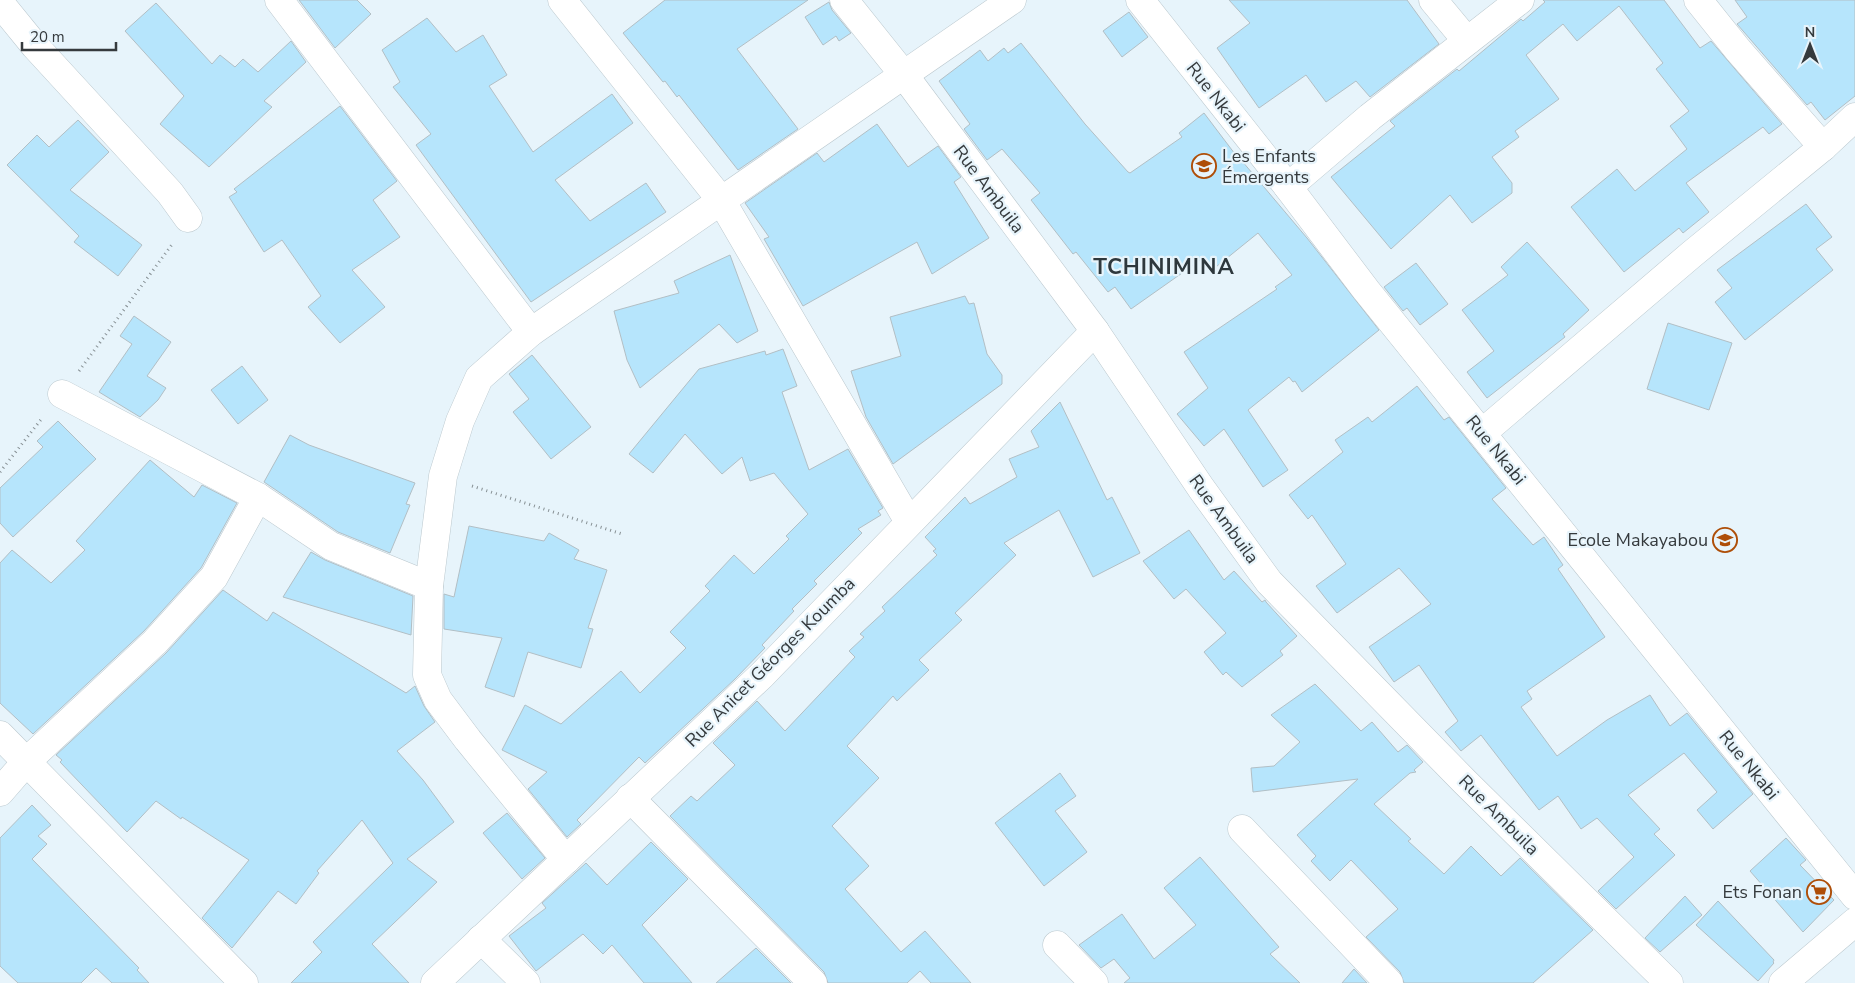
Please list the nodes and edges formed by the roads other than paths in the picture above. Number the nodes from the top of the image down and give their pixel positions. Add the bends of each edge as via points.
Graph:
1 (279, 0) edge
2 (562, 0) edge
3 (844, 0) edge
4 (1012, 0) edge
5 (1140, 0) edge
6 (1433, 0) edge
7 (1520, 0) edge
8 (1698, 0) edge
9 (0, 3) edge
10 (1467, 41) junction
11 (904, 75) junction
12 (1855, 117) edge
13 (1823, 147) junction
14 (1288, 187) junction
15 (721, 200) junction
16 (188, 218) road end
17 (1095, 331) junction
18 (532, 332) junction
19 (62, 394) road end
20 (1482, 433) junction
21 (258, 497) junction
22 (909, 522) junction
23 (429, 586) junction
24 (0, 735) edge
25 (26, 762) junction
26 (0, 792) edge
27 (630, 798) junction
28 (1242, 829) dead end
29 (566, 860) junction
30 (1855, 896) edge
31 (1855, 922) edge
32 (481, 939) junction
33 (1057, 945) dead end
34 (244, 983) edge
35 (435, 983) edge
36 (526, 983) edge
37 (813, 983) edge
38 (1094, 983) edge
39 (1389, 983) edge
40 (1669, 983) edge
41 (1783, 983) edge

1 - 18 street
2 - 15 street
3 - 11 street, Rue Ambuila
4 - 11 street
5 - 14 street, Rue Nkabi
6 - 10 street
7 - 10 street
8 - 13 street
9 - 16 street via 35,46 170,193
10 - 14 street
11 - 15 street
11 - 17 street, Rue Ambuila
12 - 13 street
13 - 20 street
14 - 20 street, Rue Nkabi via 1366,290
15 - 18 street
15 - 22 street
17 - 22 street, Rue Anicet Géorges Koumba
17 - 40 street, Rue Ambuila via 1200,488 1269,582
18 - 23 street via 479,378 460,421 443,476
19 - 21 street
20 - 30 street, Rue Nkabi
21 - 23 street via 331,546
21 - 25 street via 214,577 155,642
22 - 27 street, Rue Anicet Géorges Koumba via 762,674
23 - 29 street via 428,674 438,700
24 - 25 street
25 - 26 street
25 - 34 street
27 - 29 street, Rue Anicet Géorges Koumba
27 - 37 street
28 - 39 street
29 - 32 street, Rue Anicet Géorges Koumba
31 - 41 street
32 - 35 street, Rue Anicet Géorges Koumba
32 - 36 street
33 - 38 street

